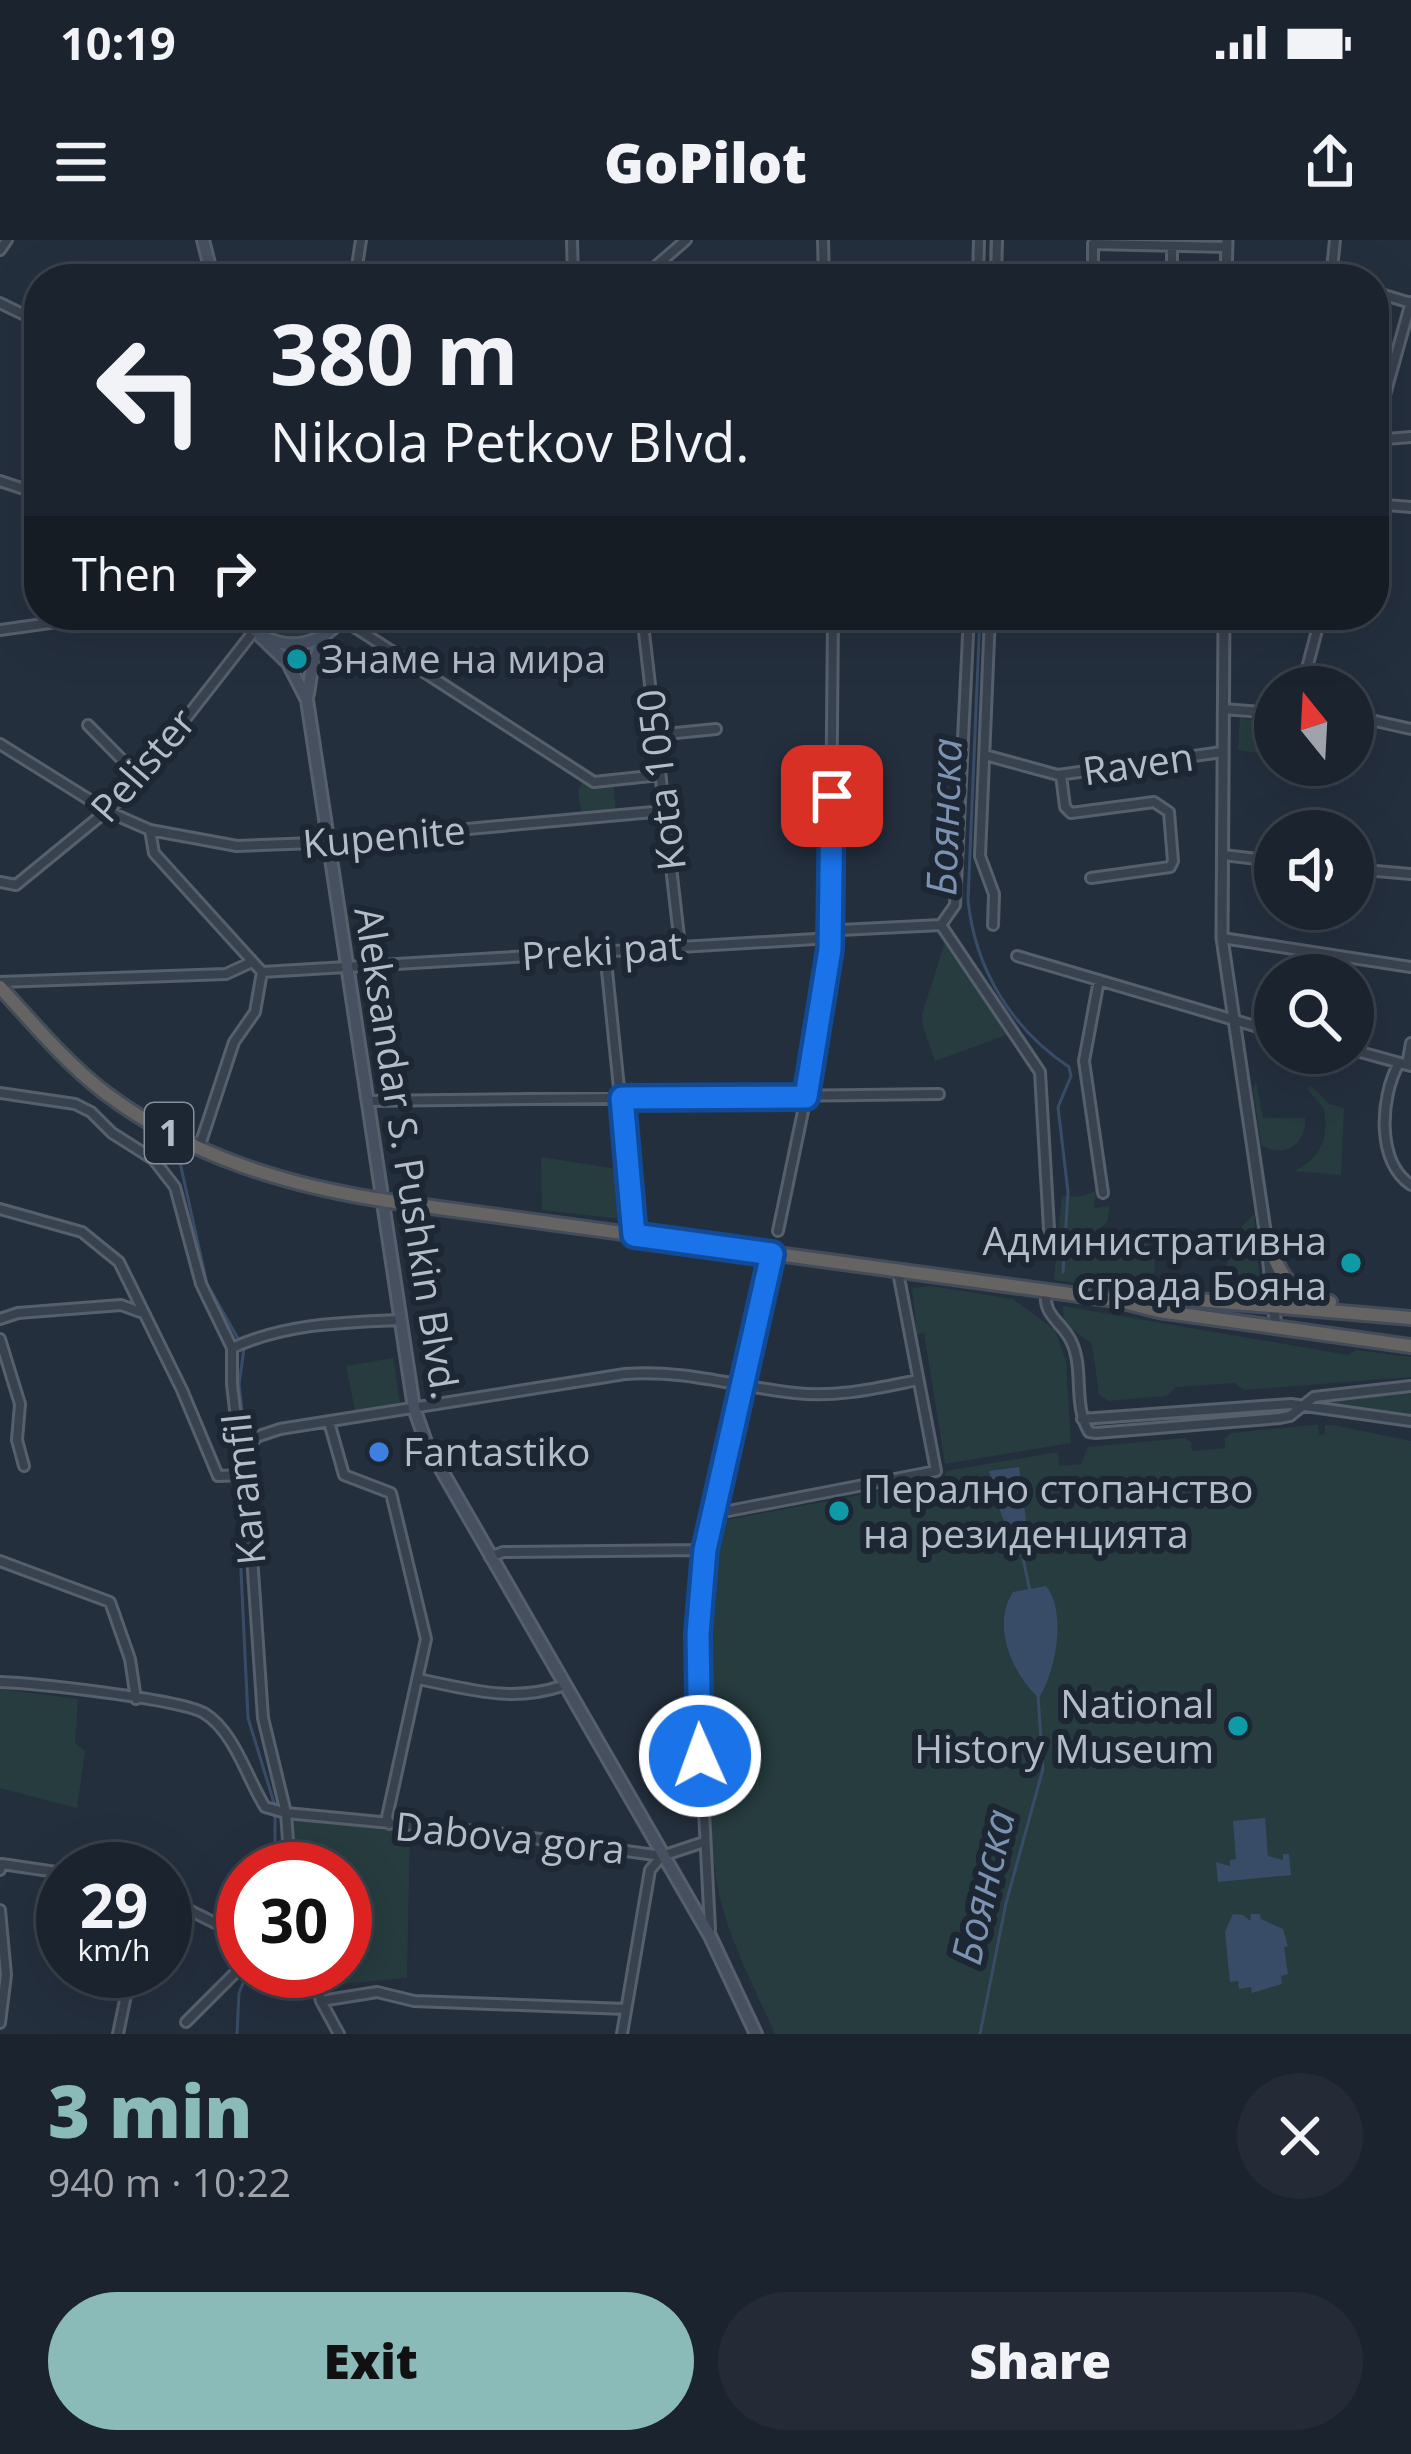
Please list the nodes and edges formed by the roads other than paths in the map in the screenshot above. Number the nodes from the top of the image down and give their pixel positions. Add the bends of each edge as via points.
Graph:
1 (7, 240) edge
2 (686, 240) edge
3 (1093, 242) edge
4 (1227, 244) edge
5 (1172, 246) junction
6 (0, 250) edge
7 (658, 264) edge
8 (1172, 264) edge
9 (1411, 303) edge
10 (1389, 383) edge
11 (254, 630) edge
12 (331, 630) edge
13 (363, 630) edge
14 (644, 630) edge
15 (833, 630) edge
16 (968, 630) edge
17 (989, 630) edge
18 (1224, 630) edge
19 (1317, 630) edge
20 (258, 634) junction
21 (326, 635) junction
22 (1308, 666) edge
23 (307, 700) junction
24 (1222, 709) junction
25 (1254, 711) edge
26 (1374, 721) edge
27 (88, 725) dead end
28 (716, 728) dead end
29 (1411, 729) edge
30 (656, 735) junction
31 (0, 744) edge
32 (1222, 752) junction
33 (985, 755) junction
34 (660, 775) junction
35 (1061, 775) junction
36 (140, 778) junction
37 (664, 811) junction
38 (109, 812) junction
39 (149, 830) junction
40 (329, 842) junction
41 (1222, 855) junction
42 (1254, 859) edge
43 (1374, 871) edge
44 (1411, 874) edge
45 (1091, 878) dead end
46 (0, 882) edge
47 (941, 925) junction
48 (993, 925) dead end
49 (829, 935) junction
50 (1222, 938) junction
51 (680, 945) junction
52 (605, 951) junction
53 (1017, 956) dead end
54 (254, 962) junction
55 (348, 967) junction
56 (1411, 967) edge
57 (262, 972) junction
58 (1099, 980) junction
59 (0, 984) edge
60 (1232, 1018) junction
61 (1254, 1025) edge
62 (1411, 1043) edge
63 (1374, 1056) edge
64 (1406, 1065) edge
65 (0, 1093) edge
66 (939, 1094) dead end
67 (806, 1097) junction
68 (622, 1098) junction
69 (368, 1101) junction
70 (151, 1123) junction
71 (199, 1148) junction
72 (154, 1160) junction
73 (1411, 1185) edge
74 (1103, 1193) dead end
75 (382, 1200) junction
76 (0, 1209) edge
77 (778, 1231) dead end
78 (634, 1235) junction
79 (1266, 1237) junction
80 (1050, 1246) dead end
81 (772, 1254) junction
82 (898, 1270) junction
83 (1046, 1292) junction
84 (1115, 1300) junction
85 (1272, 1304) junction
86 (1353, 1311) junction
87 (142, 1313) junction
88 (0, 1318) edge
89 (1411, 1318) edge
90 (400, 1320) junction
91 (1276, 1328) junction
92 (0, 1339) edge
93 (1411, 1346) edge
94 (232, 1348) junction
95 (918, 1380) junction
96 (743, 1383) junction
97 (1411, 1386) edge
98 (1302, 1405) junction
99 (414, 1408) junction
100 (1162, 1413) junction
101 (1082, 1419) junction
102 (1411, 1421) edge
103 (329, 1422) junction
104 (1164, 1428) junction
105 (256, 1437) junction
106 (239, 1440) junction
107 (25, 1466) dead end
108 (241, 1469) junction
109 (713, 1514) junction
110 (705, 1550) junction
111 (488, 1558) junction
112 (0, 1561) edge
113 (418, 1679) junction
114 (0, 1682) edge
115 (562, 1686) junction
116 (136, 1699) junction
117 (286, 1814) junction
118 (389, 1824) junction
119 (704, 1841) junction
120 (288, 1842) edge
121 (662, 1856) junction
122 (1, 1867) edge
123 (36, 1870) edge
124 (0, 1910) edge
125 (710, 1936) junction
126 (216, 1992) edge
127 (125, 1998) edge
128 (320, 1998) edge
129 (321, 2001) junction
130 (626, 2009) junction
131 (186, 2022) dead end
132 (0, 2023) edge
133 (118, 2034) edge
134 (339, 2034) edge
135 (622, 2034) edge
136 (756, 2034) edge

1 - 6 street
2 - 7 street
3 - 5 street
4 - 5 street
5 - 8 street
9 - 10 street
11 - 20 main road, Aleksandar S. Pushkin Blvd.
12 - 21 main road
13 - 34 street via 594,782
14 - 30 street, Kota 1050
15 - 49 street
16 - 47 street via 956,905
17 - 33 street
18 - 24 street
19 - 22 street
20 - 21 main road via 296,646
20 - 23 main road, Aleksandar S. Pushkin Blvd. via 288,663
20 - 36 street, Pelister
21 - 23 main road, Aleksandar S. Pushkin Blvd.
23 - 40 main road, Aleksandar S. Pushkin Blvd.
24 - 25 street
24 - 32 street
26 - 29 street
27 - 36 street
28 - 30 street
30 - 34 street, Kota 1050
31 - 38 street, Kupenite
32 - 35 street, Raven
32 - 41 street
33 - 35 street, Raven
33 - 48 street via 980,856 994,894
34 - 37 street, Kota 1050
35 - 45 street via 1071,813 1154,802 1169,812 1170,867
36 - 38 street, Pelister
37 - 40 street, Kupenite
37 - 51 street, Kota 1050
38 - 39 street, Kupenite
38 - 46 street, Pelister via 16,885
39 - 40 street, Kupenite via 237,846
39 - 54 street via 154,854
40 - 55 main road, Aleksandar S. Pushkin Blvd.
41 - 42 street
41 - 50 street
43 - 44 street
47 - 49 street, Preki pat
47 - 80 street via 1040,1072
49 - 51 street, Preki pat
49 - 67 street
50 - 56 street
50 - 60 street
51 - 52 street, Preki pat
52 - 55 street, Preki pat
52 - 68 street
53 - 58 street
54 - 57 street
54 - 59 street via 226,974
55 - 57 street, Preki pat
55 - 69 main road, Aleksandar S. Pushkin Blvd.
57 - 71 street via 255,1012 234,1042
58 - 60 street
58 - 74 street via 1084,1061
59 - 70 highway, 1 via 102,1090
60 - 61 street
60 - 79 street
62 - 64 street
63 - 64 street
64 - 73 street via 1393,1075 1385,1138 1392,1167
65 - 72 street via 75,1104
66 - 67 street
67 - 68 street
67 - 77 street
68 - 69 street
68 - 78 street
69 - 75 main road, Aleksandar S. Pushkin Blvd.
70 - 71 highway, 1
70 - 72 street, Karamfil
71 - 75 highway, 1 via 284,1181
72 - 94 street, Karamfil via 175,1187 201,1284
75 - 78 highway, 1
75 - 90 main road, Aleksandar S. Pushkin Blvd.
76 - 87 street via 82,1232 106,1249
78 - 81 highway, 1
79 - 85 street
79 - 86 highway via 1291,1286
81 - 82 highway, 1
81 - 96 street
82 - 83 highway, 1
82 - 95 street
83 - 84 highway, 1
83 - 101 street via 1049,1315 1074,1347
84 - 85 highway, 1
84 - 91 highway, 1
85 - 86 highway, 1
85 - 91 street
86 - 89 highway, 1
87 - 88 street via 121,1305
87 - 108 street via 218,1476
90 - 94 street via 305,1325
90 - 99 main road, Aleksandar S. Pushkin Blvd.
91 - 93 highway, 1
92 - 107 street via 20,1404
94 - 106 street, Karamfil
95 - 96 street via 831,1395
95 - 109 street via 936,1471
96 - 99 street via 652,1372
96 - 109 street
97 - 98 street
98 - 100 street
98 - 102 street
98 - 104 street via 1280,1418
99 - 103 street
99 - 111 main road, Aleksandar S. Pushkin Blvd.
100 - 101 street
100 - 104 street via 1170,1420
101 - 104 street via 1089,1432
103 - 105 street
103 - 113 street via 344,1475 391,1493 427,1639
105 - 106 street
105 - 108 street
106 - 108 street, Karamfil
108 - 117 street, Karamfil via 263,1718
109 - 110 street
110 - 111 street
110 - 119 street via 698,1634
111 - 115 main road, Aleksandar S. Pushkin Blvd.
112 - 116 street via 110,1602
113 - 115 street via 509,1696
113 - 118 street
114 - 116 street
115 - 121 main road, Aleksandar S. Pushkin Blvd.
116 - 117 street via 204,1713 265,1807
117 - 118 street, Dabova gora
117 - 120 street, Karamfil
118 - 121 street, Dabova gora
119 - 121 street
119 - 125 street
121 - 125 main road, Aleksandar S. Pushkin Blvd.
121 - 130 street via 650,1870
122 - 123 street
124 - 132 street
125 - 136 main road, Aleksandar S. Pushkin Blvd.
126 - 131 street
127 - 133 street
128 - 129 street
129 - 130 street via 377,1992 414,2001
129 - 134 street
130 - 135 street

